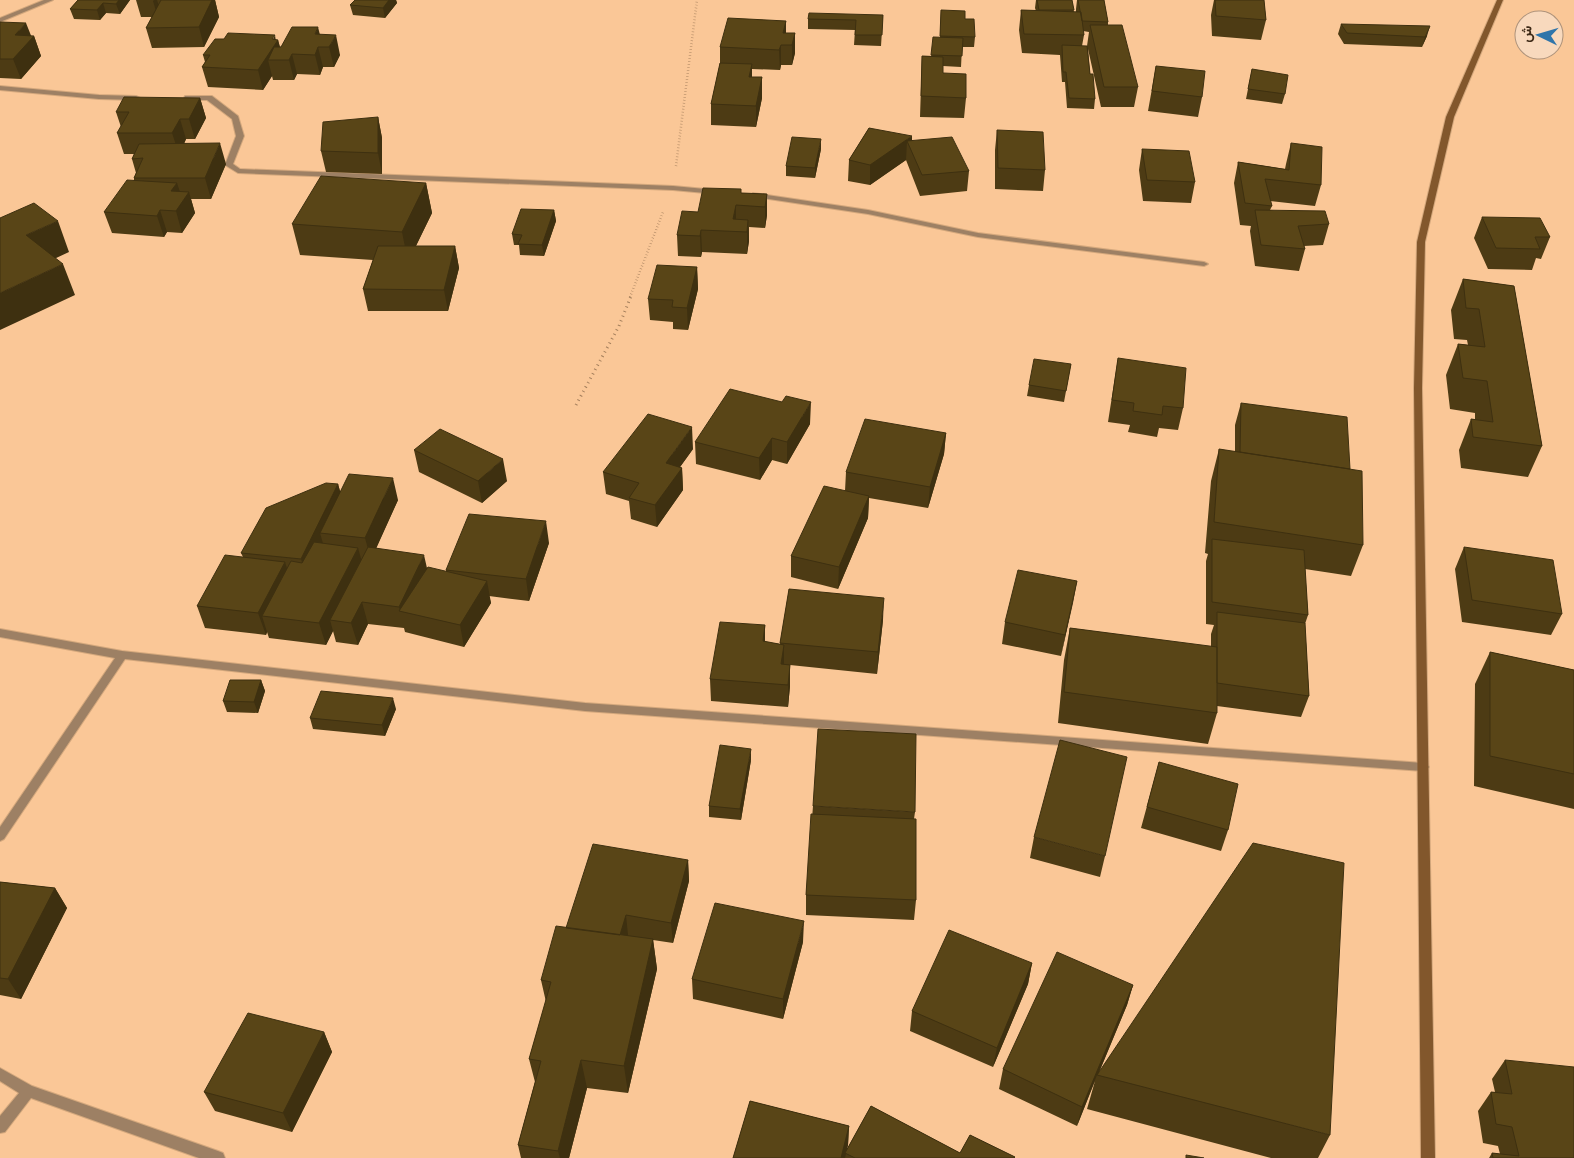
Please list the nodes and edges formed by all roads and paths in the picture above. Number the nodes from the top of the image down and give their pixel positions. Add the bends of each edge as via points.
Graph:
1 (50, 0) edge
2 (1500, 0) edge
3 (0, 20) edge
4 (0, 88) edge
5 (145, 98) edge
6 (181, 98) edge
7 (730, 193) edge
8 (748, 195) edge
9 (1204, 264) dead end
10 (0, 633) edge
11 (122, 655) junction
12 (1423, 767) junction
13 (0, 836) edge
14 (0, 1074) edge
15 (28, 1091) junction
16 (0, 1127) edge
17 (218, 1158) edge
18 (1428, 1158) edge

1 - 3 street
2 - 12 main road via 1450,117 1421,242 1418,388
4 - 5 street
6 - 7 street via 209,98 235,118 240,136 229,165 238,171
8 - 9 street via 868,212 978,235
10 - 11 street
11 - 12 street via 585,707
11 - 13 street
12 - 18 main road
14 - 15 street
15 - 16 street
15 - 17 street

